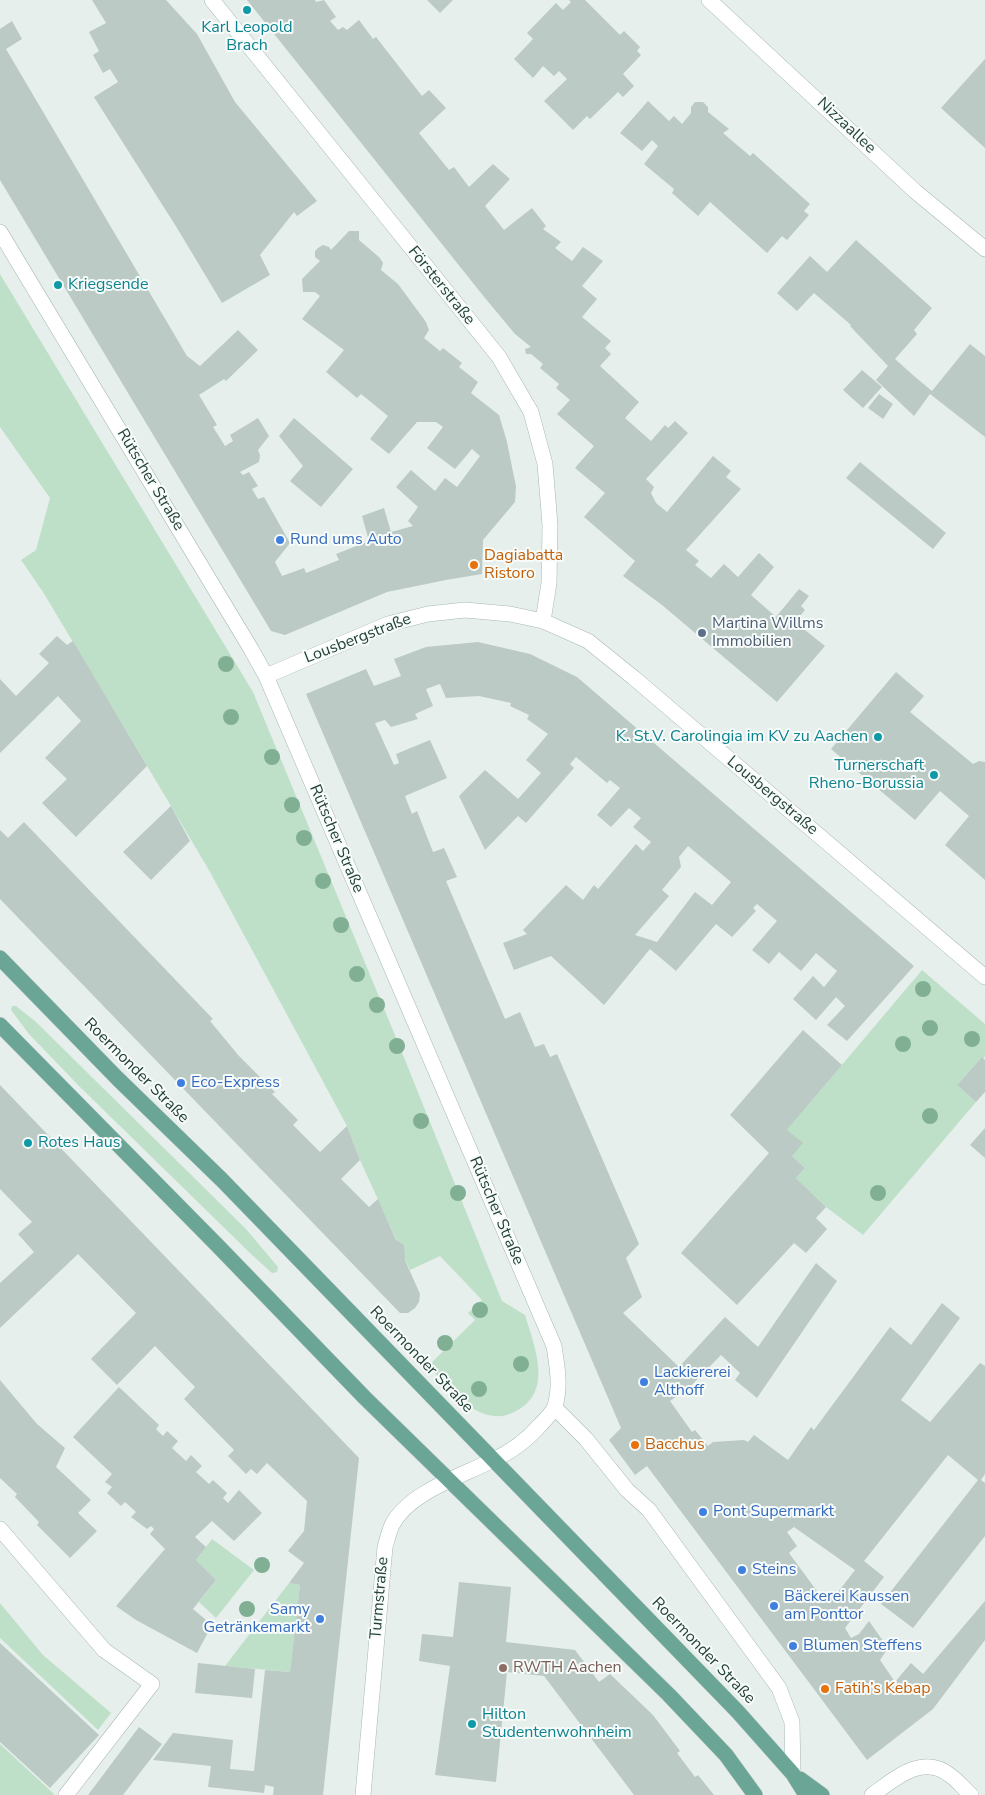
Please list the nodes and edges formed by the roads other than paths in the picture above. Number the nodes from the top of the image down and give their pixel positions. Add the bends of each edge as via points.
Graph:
1 (212, 0) edge
2 (709, 0) edge
3 (0, 232) edge
4 (985, 250) edge
5 (543, 621) junction
6 (266, 676) junction
7 (0, 958) edge
8 (985, 977) edge
9 (0, 1025) edge
10 (555, 1408) junction
11 (494, 1460) junction
12 (448, 1480) junction
13 (0, 1529) edge
14 (793, 1774) junction
15 (66, 1795) edge
16 (363, 1795) edge
17 (755, 1795) edge
18 (806, 1795) edge
19 (822, 1795) edge
20 (872, 1795) edge
21 (971, 1795) edge

1 - 5 street, Försterstraße via 499,357 531,412 545,464 550,524 549,584
2 - 4 street, Nizzaallee via 916,192
3 - 6 street, Rütscher Straße
5 - 6 street, Lousbergstraße via 466,610 428,614 388,624
5 - 8 street, Lousbergstraße via 588,641 634,678
6 - 10 street, Rütscher Straße via 554,1346 559,1378
7 - 11 main road, Roermonder Straße via 222,1180
9 - 12 main road
10 - 11 street via 528,1438
10 - 14 street via 586,1439 627,1490 649,1510 779,1688 792,1722
11 - 12 street, Turmstraße
11 - 14 main road, Roermonder Straße via 732,1705
12 - 16 street, Turmstraße via 404,1510 392,1524 385,1547
12 - 17 main road via 669,1695 726,1755
13 - 15 street via 104,1650 152,1684
14 - 18 main road, Roermonder Straße
14 - 19 main road
20 - 21 street via 908,1771 925,1766 951,1775

